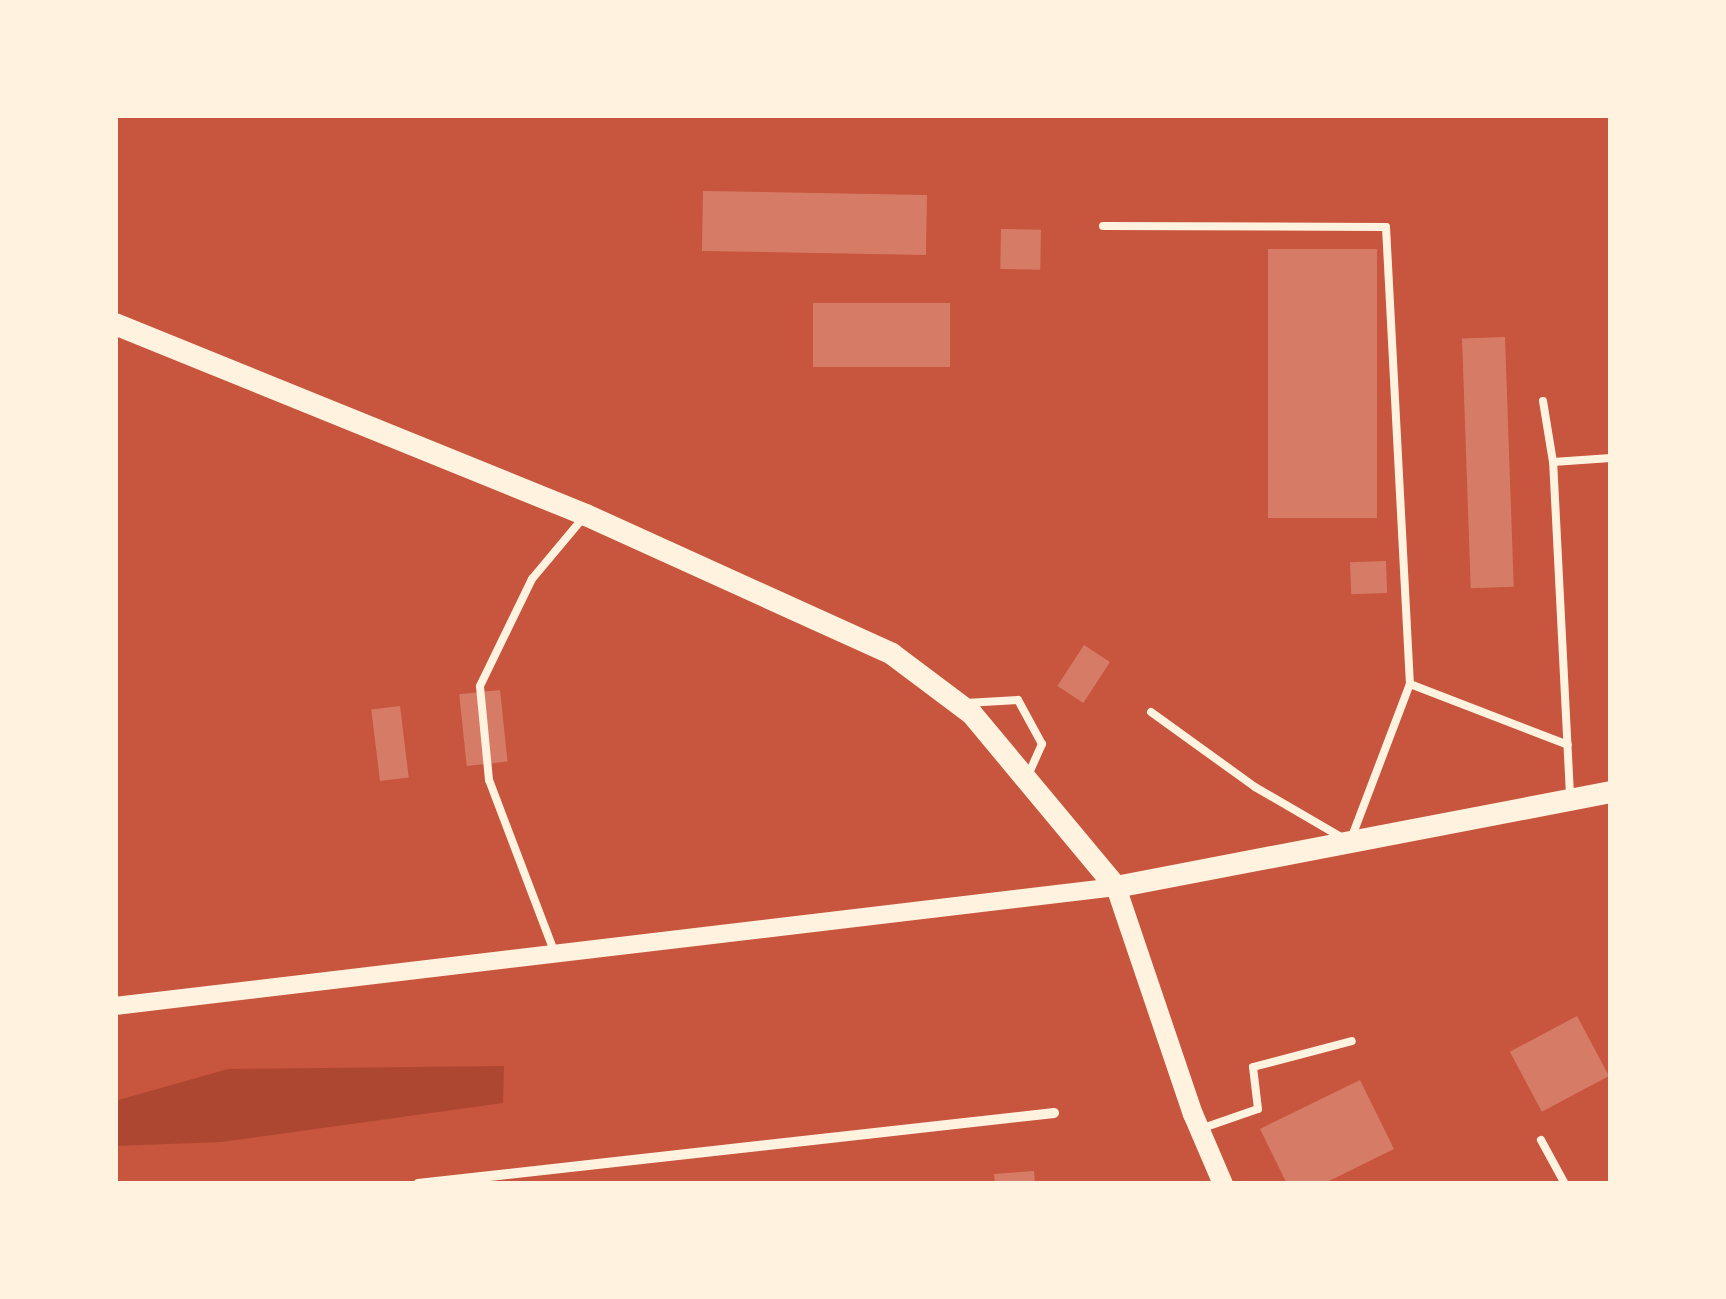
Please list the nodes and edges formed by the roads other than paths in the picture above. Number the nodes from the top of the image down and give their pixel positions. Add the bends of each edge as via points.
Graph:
1 (1103, 226) dead end
2 (115, 324) edge
3 (1543, 402) dead end
4 (1611, 458) edge
5 (1553, 462) junction
6 (586, 515) junction
7 (1410, 684) junction
8 (958, 703) junction
9 (1151, 712) dead end
10 (1568, 745) junction
11 (1026, 779) junction
12 (1611, 792) edge
13 (1570, 800) junction
14 (1350, 842) junction
15 (1116, 886) junction
16 (555, 955) junction
17 (115, 1006) edge
18 (1352, 1041) dead end
19 (1054, 1113) dead end
20 (1199, 1129) junction
21 (1542, 1140) dead end
22 (418, 1184) edge
23 (1223, 1184) edge
24 (1564, 1184) edge

1 - 7 lane via 1386,227
2 - 6 main road
3 - 5 lane
4 - 5 lane
5 - 10 lane
6 - 8 main road via 892,654
6 - 16 lane via 532,579 480,686 489,780
7 - 10 lane
7 - 14 lane
8 - 11 main road
8 - 11 lane via 1018,700 1042,744
9 - 14 lane via 1254,787
10 - 13 lane
11 - 15 main road
12 - 13 main road
13 - 14 main road
14 - 15 main road
15 - 16 street
15 - 20 main road
16 - 17 street
18 - 20 lane via 1253,1067 1258,1108
19 - 22 street
20 - 23 main road
21 - 24 lane

